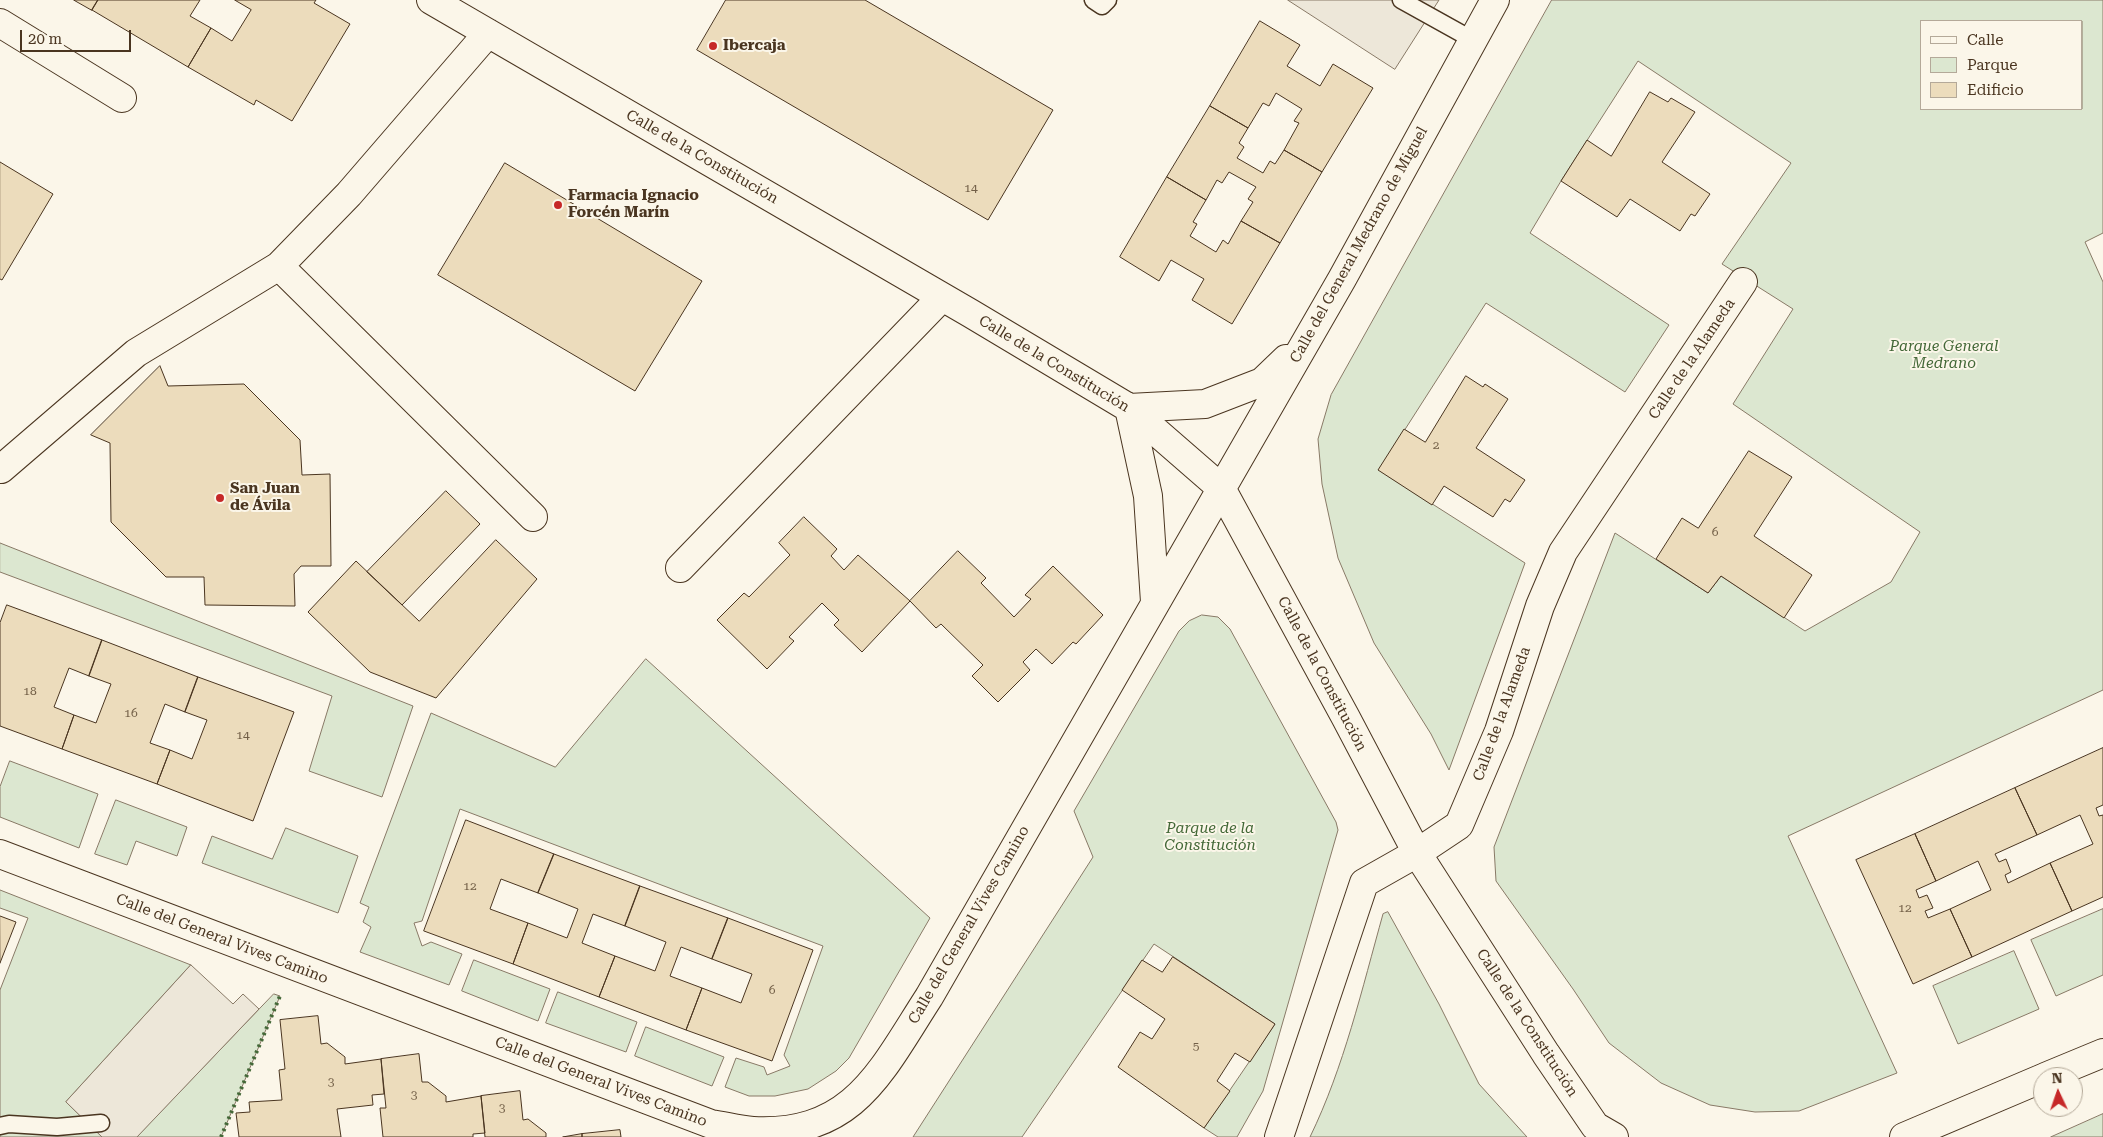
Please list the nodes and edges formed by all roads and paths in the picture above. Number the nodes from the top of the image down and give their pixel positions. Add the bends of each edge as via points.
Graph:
1 (431, 0) edge
2 (1094, 0) edge
3 (1108, 0) edge
4 (1402, 0) edge
5 (1495, 0) edge
6 (0, 23) edge
7 (488, 33) junction
8 (1473, 40) junction
9 (122, 98) dead end
10 (279, 266) junction
11 (1743, 282) dead end
12 (942, 297) junction
13 (1307, 339) junction
14 (1129, 408) junction
15 (2, 470) dead end
16 (1221, 488) junction
17 (533, 517) dead end
18 (680, 568) dead end
19 (1155, 602) junction
20 (1417, 853) junction
21 (0, 854) edge
22 (2103, 1052) edge
23 (2069, 1067) edge
24 (2033, 1083) edge
25 (101, 1123) dead end
26 (0, 1126) edge
27 (1279, 1137) edge
28 (1614, 1137) edge
29 (1904, 1137) edge

1 - 7 street, Calle de la Constitución
2 - 3 lane via 1102,6
4 - 8 lane
5 - 8 street, Calle del General Medrano de Miguel
6 - 9 street
7 - 10 street via 349,194
7 - 12 street, Calle de la Constitución
8 - 13 street, Calle del General Medrano de Miguel
10 - 15 street via 136,353
10 - 17 street
11 - 20 street, Calle de la Alameda via 1563,552 1540,606 1499,731 1460,824
12 - 14 street, Calle de la Constitución
12 - 18 street
13 - 14 street via 1262,382 1206,404
13 - 16 street, Calle del General Medrano de Miguel
14 - 16 street, Calle de la Constitución
14 - 19 street via 1148,496
16 - 19 street, Calle del General Vives Camino
16 - 20 street, Calle de la Constitución
19 - 21 street, Calle del General Vives Camino via 929,997 882,1071 858,1099 811,1126 752,1131 711,1124
20 - 27 street, Calle de la Alameda via 1364,883
20 - 28 street, Calle de la Constitución via 1595,1126
22 - 23 street
24 - 29 street
25 - 26 lane via 57,1127

